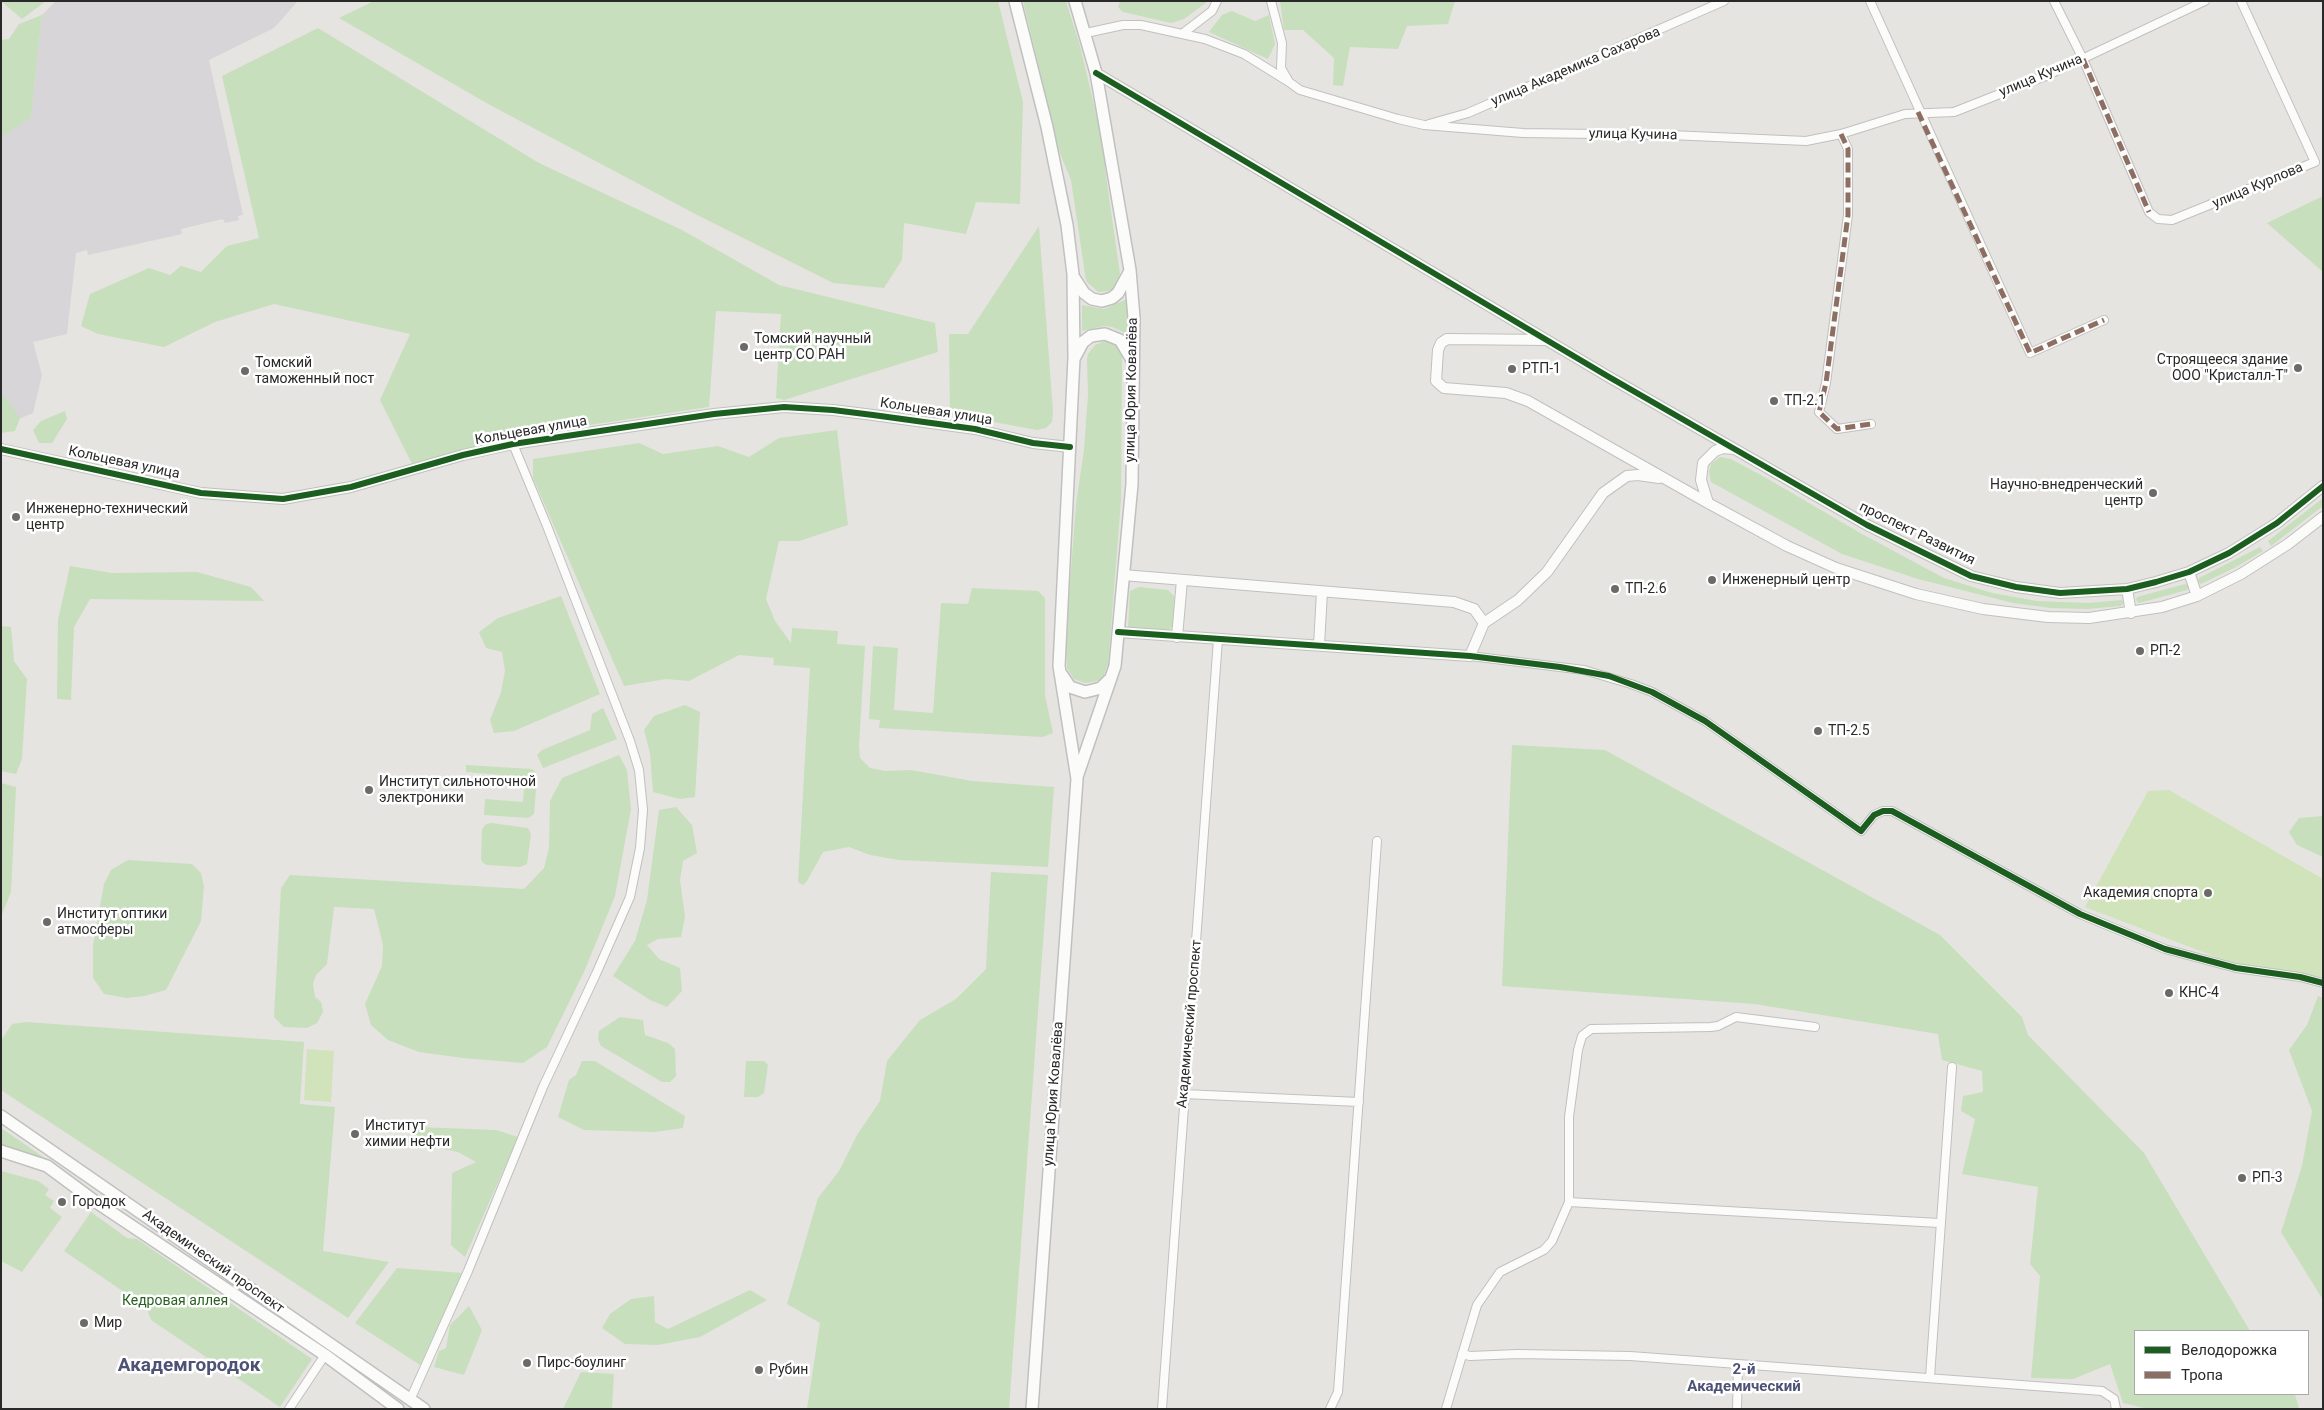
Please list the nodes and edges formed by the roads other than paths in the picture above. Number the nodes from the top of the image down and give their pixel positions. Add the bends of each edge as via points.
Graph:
1 (1015, 1) edge
2 (1075, 1) edge
3 (1217, 1) edge
4 (1271, 1) edge
5 (1724, 1) edge
6 (1870, 1) edge
7 (2054, 1) edge
8 (2205, 1) edge
9 (2242, 1) edge
10 (1086, 33) junction
11 (1182, 34) junction
12 (2082, 59) junction
13 (1096, 73) junction
14 (1290, 82) junction
15 (1918, 112) junction
16 (1468, 114) junction
17 (1424, 125) junction
18 (1466, 129) junction
19 (1841, 134) junction
20 (2323, 158) edge
21 (2315, 162) junction
22 (1130, 270) junction
23 (1073, 274) junction
24 (2104, 320) dead end
25 (1546, 340) junction
26 (1074, 358) junction
27 (1133, 361) junction
28 (1871, 424) dead end
29 (513, 444) junction
30 (1070, 447) junction
31 (1, 449) edge
32 (1737, 449) junction
33 (1670, 481) junction
34 (2323, 486) edge
35 (1708, 504) junction
36 (2323, 518) edge
37 (2189, 572) junction
38 (1123, 575) junction
39 (1182, 580) junction
40 (2127, 589) junction
41 (1322, 592) junction
42 (2197, 596) junction
43 (2131, 613) junction
44 (1484, 623) junction
45 (1118, 632) junction
46 (1177, 637) junction
47 (1218, 639) junction
48 (1319, 645) junction
49 (1470, 656) junction
50 (1059, 666) junction
51 (1112, 676) junction
52 (1077, 779) junction
53 (1377, 841) dead end
54 (2323, 983) edge
55 (1815, 1027) dead end
56 (1952, 1067) dead end
57 (1184, 1094) junction
58 (1359, 1102) junction
59 (1, 1116) edge
60 (1, 1150) edge
61 (1569, 1202) junction
62 (1939, 1223) junction
63 (333, 1346) junction
64 (1462, 1354) junction
65 (325, 1355) junction
66 (1738, 1364) junction
67 (1930, 1377) junction
68 (410, 1400) junction
69 (289, 1409) edge
70 (398, 1409) edge
71 (424, 1409) edge
72 (1032, 1409) edge
73 (1162, 1409) edge
74 (1330, 1409) edge
75 (1446, 1409) edge
76 (1736, 1409) edge
77 (2116, 1409) edge

1 - 23 main road, улица Юрия Ковалёва via 1047,127 1067,225
2 - 10 main road, улица Юрия Ковалёва
3 - 11 street via 1212,11
4 - 14 street via 1282,43 1281,68
5 - 16 street, улица Академика Сахарова
6 - 15 street
7 - 12 street
8 - 12 street, улица Кучина
9 - 21 street, улица Курлова
10 - 11 street, улица Кучина via 1123,25 1141,25
10 - 13 main road, улица Юрия Ковалёва
11 - 14 street, улица Кучина via 1244,54
12 - 15 street, улица Кучина via 1954,112
12 - 21 street, улица Курлова via 2149,212 2154,216 2165,220 2180,219
13 - 22 main road, улица Юрия Ковалёва
13 - 25 street, проспект Развития
14 - 17 street, улица Кучина via 1300,90
15 - 19 street, улица Кучина
15 - 24 street via 2030,353
16 - 17 street, улица Академика Сахарова
16 - 18 street via 1461,122
17 - 18 street, улица Кучина
18 - 19 street, улица Кучина via 1806,141
19 - 28 street via 1848,149 1848,215 1826,383 1819,412 1837,429
20 - 21 street
22 - 23 main road via 1118,293 1102,301 1084,293
22 - 27 main road, улица Юрия Ковалёва
23 - 26 main road, улица Юрия Ковалёва
25 - 32 street, проспект Развития
25 - 33 street via 1447,338 1438,350 1436,381 1444,388 1506,393 1528,401
26 - 27 main road via 1083,342 1091,336 1105,334 1120,340
26 - 30 main road, улица Юрия Ковалёва
27 - 38 main road, улица Юрия Ковалёва via 1132,484
29 - 30 street, Кольцевая улица via 714,414 784,407 864,413
29 - 31 street, Кольцевая улица via 350,487 283,499 201,493
29 - 68 street via 639,770 643,810 640,848 630,896 543,1087 468,1271
30 - 50 main road, улица Юрия Ковалёва
32 - 35 street via 1723,448 1703,463 1701,480
32 - 40 street, проспект Развития via 1867,525 1971,576 2060,593
33 - 35 street
33 - 44 street via 1638,474 1614,484 1593,505 1547,572 1518,600
34 - 37 street, проспект Развития via 2277,523 2229,553
35 - 43 street via 1836,568 1916,594 1983,610 2048,618
36 - 42 street via 2241,574
37 - 40 street, проспект Развития
37 - 42 street
38 - 39 street
38 - 45 main road, улица Юрия Ковалёва
39 - 41 street
39 - 46 street
40 - 43 street
41 - 44 street via 1454,602 1474,609
41 - 48 street
42 - 43 street
44 - 49 street
45 - 46 street
45 - 51 main road, улица Юрия Ковалёва
46 - 47 street
47 - 48 street
47 - 57 street, Академический проспект
48 - 49 street
49 - 54 street via 1584,670 1652,692 1705,721 1861,831 1874,815 1892,811 2080,914 2165,950 2236,968
50 - 51 main road via 1065,681 1077,691 1093,692
50 - 52 main road, улица Юрия Ковалёва
51 - 52 main road, улица Юрия Ковалёва
52 - 72 main road, улица Юрия Ковалёва
53 - 58 street
55 - 61 street via 1736,1017 1711,1027 1591,1029 1582,1036 1569,1116
56 - 62 street
57 - 58 street
57 - 73 street, Академический проспект
58 - 74 street via 1338,1392
59 - 63 main road, Академический проспект
60 - 65 main road, Академический проспект via 47,1166
61 - 62 street
61 - 64 street via 1552,1241 1544,1250 1500,1272 1492,1280 1477,1304
62 - 67 street
63 - 65 main road
63 - 68 main road, Академический проспект
64 - 66 street via 1630,1356
64 - 75 street
65 - 69 street
65 - 70 main road, Академический проспект
66 - 67 street
66 - 76 street
67 - 77 street via 2102,1391 2114,1399
68 - 71 main road, Академический проспект

